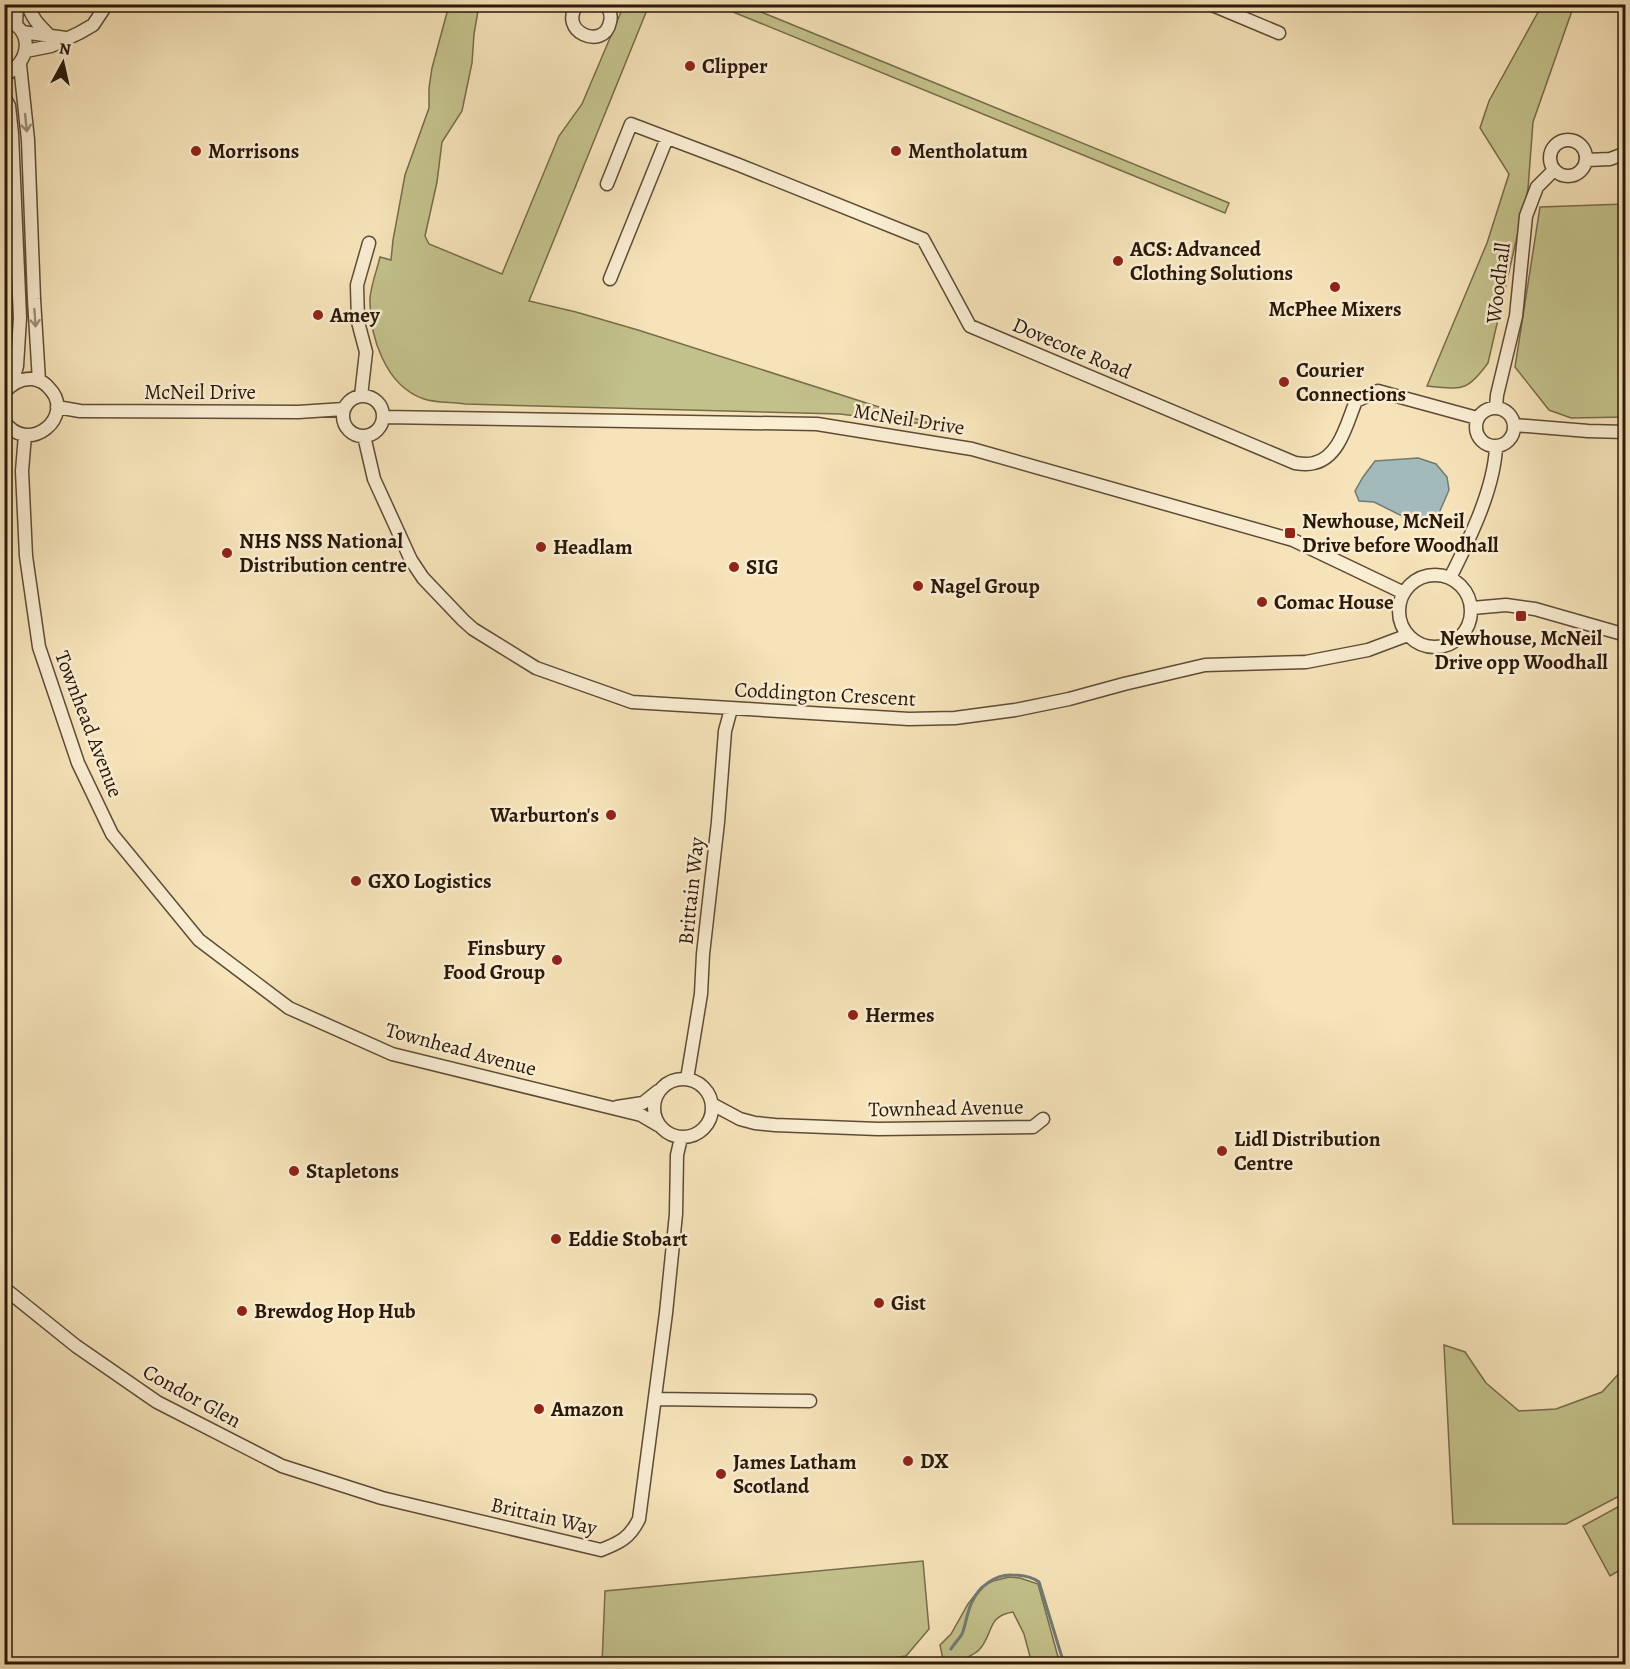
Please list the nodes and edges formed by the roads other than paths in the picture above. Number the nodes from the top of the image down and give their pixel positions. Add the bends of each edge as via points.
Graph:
1 (17, 4) edge
2 (28, 4) edge
3 (107, 4) edge
4 (578, 4) edge
5 (605, 4) edge
6 (1210, 4) edge
7 (4, 19) edge
8 (19, 29) junction
9 (1279, 33) dead end
10 (50, 36) junction
11 (66, 38) junction
12 (26, 51) junction
13 (20, 65) junction
14 (4, 75) edge
15 (4, 97) edge
16 (667, 138) junction
17 (1626, 153) edge
18 (1587, 160) junction
19 (1554, 170) junction
20 (606, 184) dead end
21 (369, 243) dead end
22 (610, 279) dead end
23 (39, 381) junction
24 (8, 388) edge
25 (361, 396) junction
26 (57, 407) junction
27 (1496, 408) junction
28 (344, 409) junction
29 (383, 417) junction
30 (1477, 418) junction
31 (4, 422) edge
32 (1514, 425) junction
33 (1626, 432) edge
34 (25, 435) junction
35 (364, 436) junction
36 (1496, 447) junction
37 (1450, 578) junction
38 (1404, 593) junction
39 (1472, 608) junction
40 (1408, 635) junction
41 (1626, 635) edge
42 (731, 708) junction
43 (687, 1078) junction
44 (660, 1090) junction
45 (712, 1104) junction
46 (609, 1108) junction
47 (740, 1119) junction
48 (1043, 1119) dead end
49 (710, 1121) junction
50 (658, 1125) junction
51 (681, 1138) junction
52 (4, 1288) edge
53 (656, 1400) junction
54 (810, 1401) dead end
55 (382, 1498) joint

1 - 8 street
2 - 10 street via 34,21
3 - 11 street via 93,25
4 - 5 street via 572,15 575,28 595,37 602,35 610,24 611,15
6 - 9 street
7 - 8 street
8 - 10 street
8 - 12 street via 26,41
10 - 11 street
11 - 12 street
12 - 13 street
13 - 14 street
13 -> 23 street
15 - 24 street via 12,134 20,318 18,366
16 - 20 street, Dovecote Road via 631,124
16 - 22 street
16 - 30 street, Dovecote Road via 923,239 970,326 1295,464 1324,460 1338,445 1356,401 1378,391
17 - 18 street via 1610,159
18 - 19 street via 1573,176
18 - 19 street via 1581,144 1562,140 1551,152
19 - 27 street, Woodhall via 1537,187 1526,216 1516,316
21 - 25 street via 357,285 358,322 366,352
23 - 24 street via 21,380
23 - 26 street via 52,391
25 - 28 street via 350,400
25 - 29 street via 378,403
26 - 28 street, McNeil Drive via 80,411
26 - 34 street via 51,425 43,432
27 - 30 street via 1487,409
27 - 32 street via 1505,410
28 - 35 street via 345,427
29 - 35 street via 381,426
29 - 38 street, McNeil Drive via 818,424 972,449 1293,540
30 - 36 street via 1477,436 1486,445
31 - 34 street
32 - 33 street
32 - 36 street via 1512,437
34 - 46 street, Townhead Avenue via 22,471 26,556 39,646 78,763 112,834 199,939 289,1008 392,1054
35 - 42 street, Coddington Crescent via 374,479 411,560 423,578 473,629 536,669 632,702
36 - 37 street via 1485,500
37 - 38 street via 1419,579
37 - 39 street via 1465,590
38 - 40 street via 1399,615
39 - 40 street via 1465,632 1445,646 1424,646
39 - 41 street via 1506,605 1534,609
40 - 42 street, Coddington Crescent via 1368,650 1306,662 1206,665 1069,699 957,717 909,719
42 - 43 street, Brittain Way via 725,732 701,994
43 - 44 street via 674,1080
43 - 45 street via 705,1088
44 - 46 street, Townhead Avenue via 643,1103
44 - 50 street via 653,1107
45 - 47 street, Townhead Avenue
45 - 49 street
46 - 50 street, Townhead Avenue via 641,1115
47 - 48 street, Townhead Avenue via 775,1125 878,1129 1033,1127
47 - 49 street, Townhead Avenue
49 - 51 street via 698,1134
50 - 51 street
51 - 53 street, Brittain Way
52 - 55 street, Condor Glen via 76,1346 156,1402 282,1466
53 - 54 street
53 - 55 street, Brittain Way via 639,1520 633,1532 616,1545 601,1550

